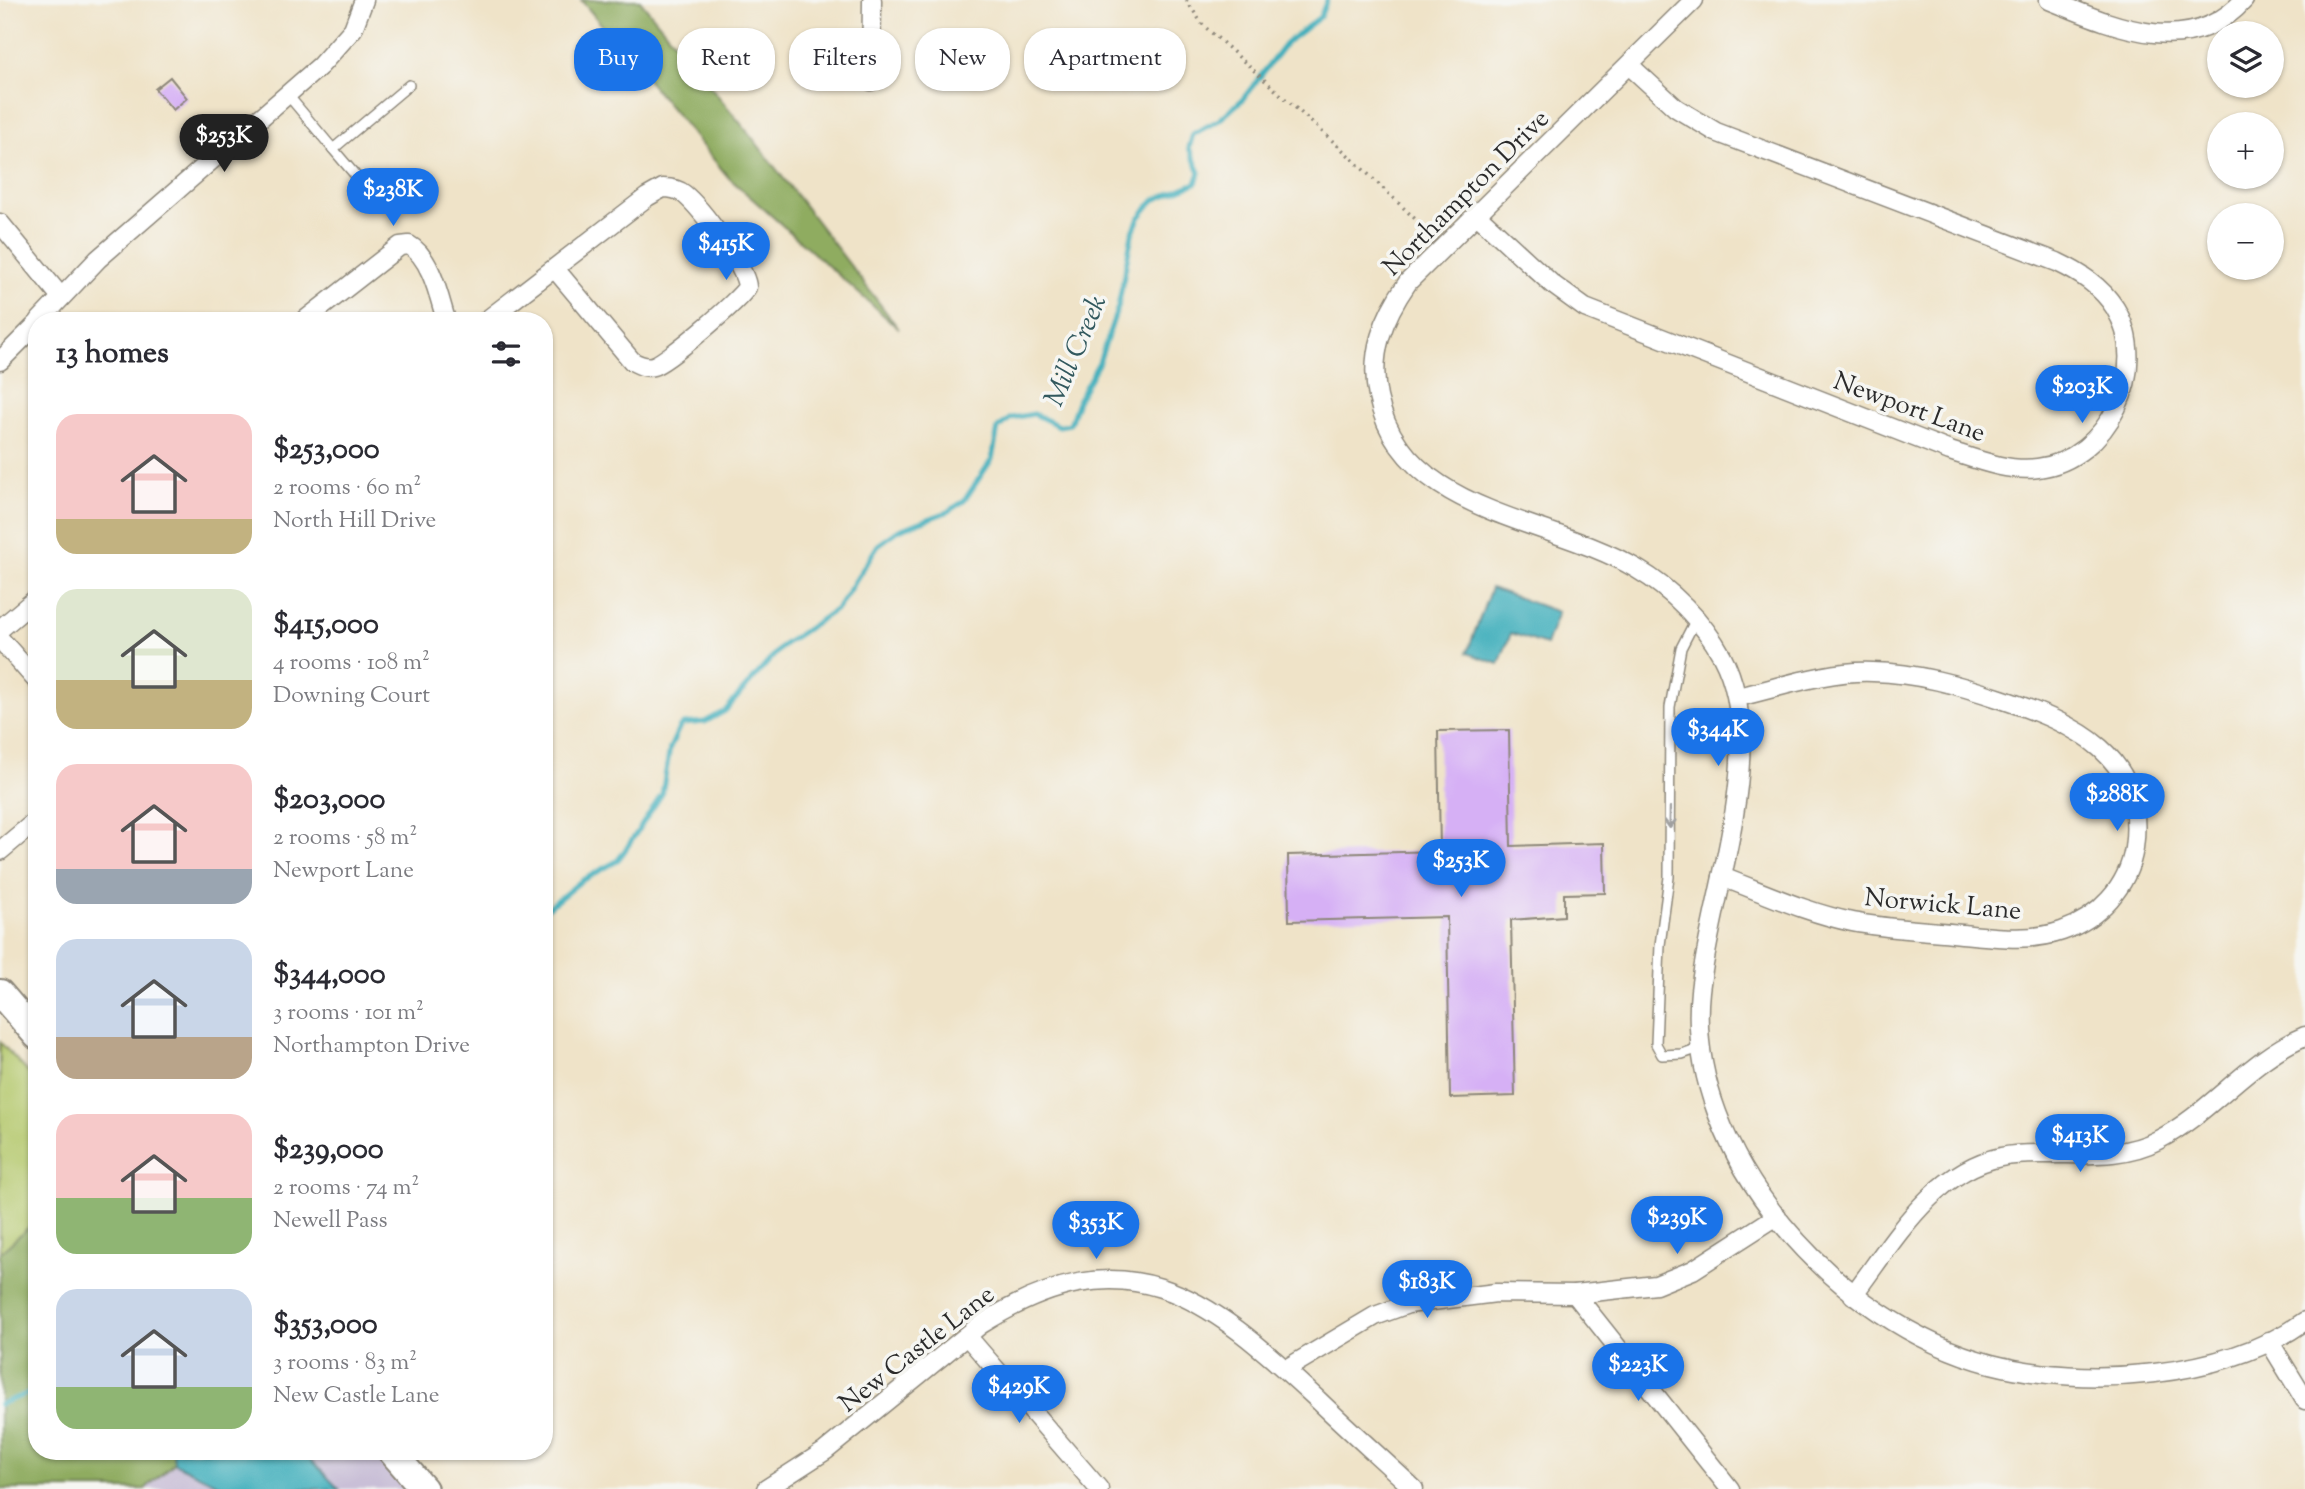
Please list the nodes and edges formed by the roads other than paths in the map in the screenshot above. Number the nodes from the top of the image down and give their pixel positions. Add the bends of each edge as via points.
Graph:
1 (364, 0) edge
2 (872, 0) edge
3 (1694, 0) edge
4 (2049, 0) edge
5 (2244, 0) edge
6 (872, 28) edge
7 (1629, 65) junction
8 (409, 85) dead end
9 (287, 94) junction
10 (333, 149) junction
11 (362, 183) dead end
12 (1477, 215) junction
13 (0, 223) edge
14 (556, 270) junction
15 (61, 297) junction
16 (47, 312) edge
17 (315, 312) edge
18 (444, 312) edge
19 (498, 312) edge
20 (28, 332) edge
21 (0, 361) edge
22 (28, 606) edge
23 (1696, 619) junction
24 (0, 629) edge
25 (0, 639) edge
26 (28, 671) edge
27 (1738, 696) junction
28 (28, 828) edge
29 (0, 851) edge
30 (1722, 877) junction
31 (0, 993) edge
32 (28, 1026) edge
33 (2305, 1036) edge
34 (1702, 1047) junction
35 (1777, 1216) junction
36 (1576, 1294) junction
37 (1853, 1295) junction
38 (2305, 1321) edge
39 (967, 1336) junction
40 (2269, 1341) junction
41 (1286, 1369) junction
42 (2305, 1400) edge
43 (399, 1460) edge
44 (424, 1489) edge
45 (766, 1489) edge
46 (1099, 1489) edge
47 (1414, 1489) edge
48 (1730, 1489) edge

1 - 9 street via 353,29
2 - 6 street
3 - 7 street, Northampton Drive
4 - 5 street via 2117,27 2156,35 2197,31 2234,11
7 - 12 street, Northampton Drive
7 - 12 street, Newport Lane via 1676,108 1716,132 2049,258 2089,279 2115,309 2127,346 2124,388 2107,426 2078,454 2038,468 1994,465 1950,451 1585,307 1552,284
8 - 10 lane
9 - 10 lane
9 - 15 street via 98,258
10 - 11 lane
12 - 23 street, Northampton Drive via 1408,282 1380,330 1374,356 1375,383 1392,435 1408,457 1451,491 1634,567
13 - 15 street
14 - 14 street via 647,197 674,188 694,204 738,265 747,287 661,363 642,366 632,361
14 - 19 street
15 - 16 street
17 - 18 street via 400,246 409,245 424,261
20 - 21 street
22 - 24 street
23 - 27 street, Northampton Drive via 1724,660
23 -> 34 lane via 1679,660 1670,707 1669,877 1660,945 1656,1044 1662,1055
25 - 26 street
27 - 30 street, Northampton Drive via 1737,778
27 - 30 street, Norwick Lane via 1816,678 1871,672 1929,678 2022,706 2073,726 2108,755 2131,795 2136,833 2129,870 2108,902 2077,924 2042,935 1986,936 1854,922
28 - 29 street
30 - 34 street, Northampton Drive via 1700,992
31 - 32 main road
33 - 37 street via 2262,1061 2188,1121 2142,1147 2106,1154 2001,1157 1956,1177 1920,1208
34 - 35 street, Northampton Drive via 1725,1126
35 - 36 street via 1675,1278 1635,1289
35 - 37 street, Northampton Drive
36 - 41 street via 1496,1293 1408,1304 1374,1316
36 - 48 street
37 - 40 street, Northampton Drive via 1896,1325 1941,1347 2037,1374 2158,1372 2216,1360
38 - 40 street, Northampton Drive
39 - 41 street, New Castle Lane via 1043,1290 1119,1279 1194,1299 1237,1327
39 - 45 street, New Castle Lane via 825,1451
39 - 46 street
40 - 42 street
41 - 47 street, New Castle Lane
43 - 44 main road

